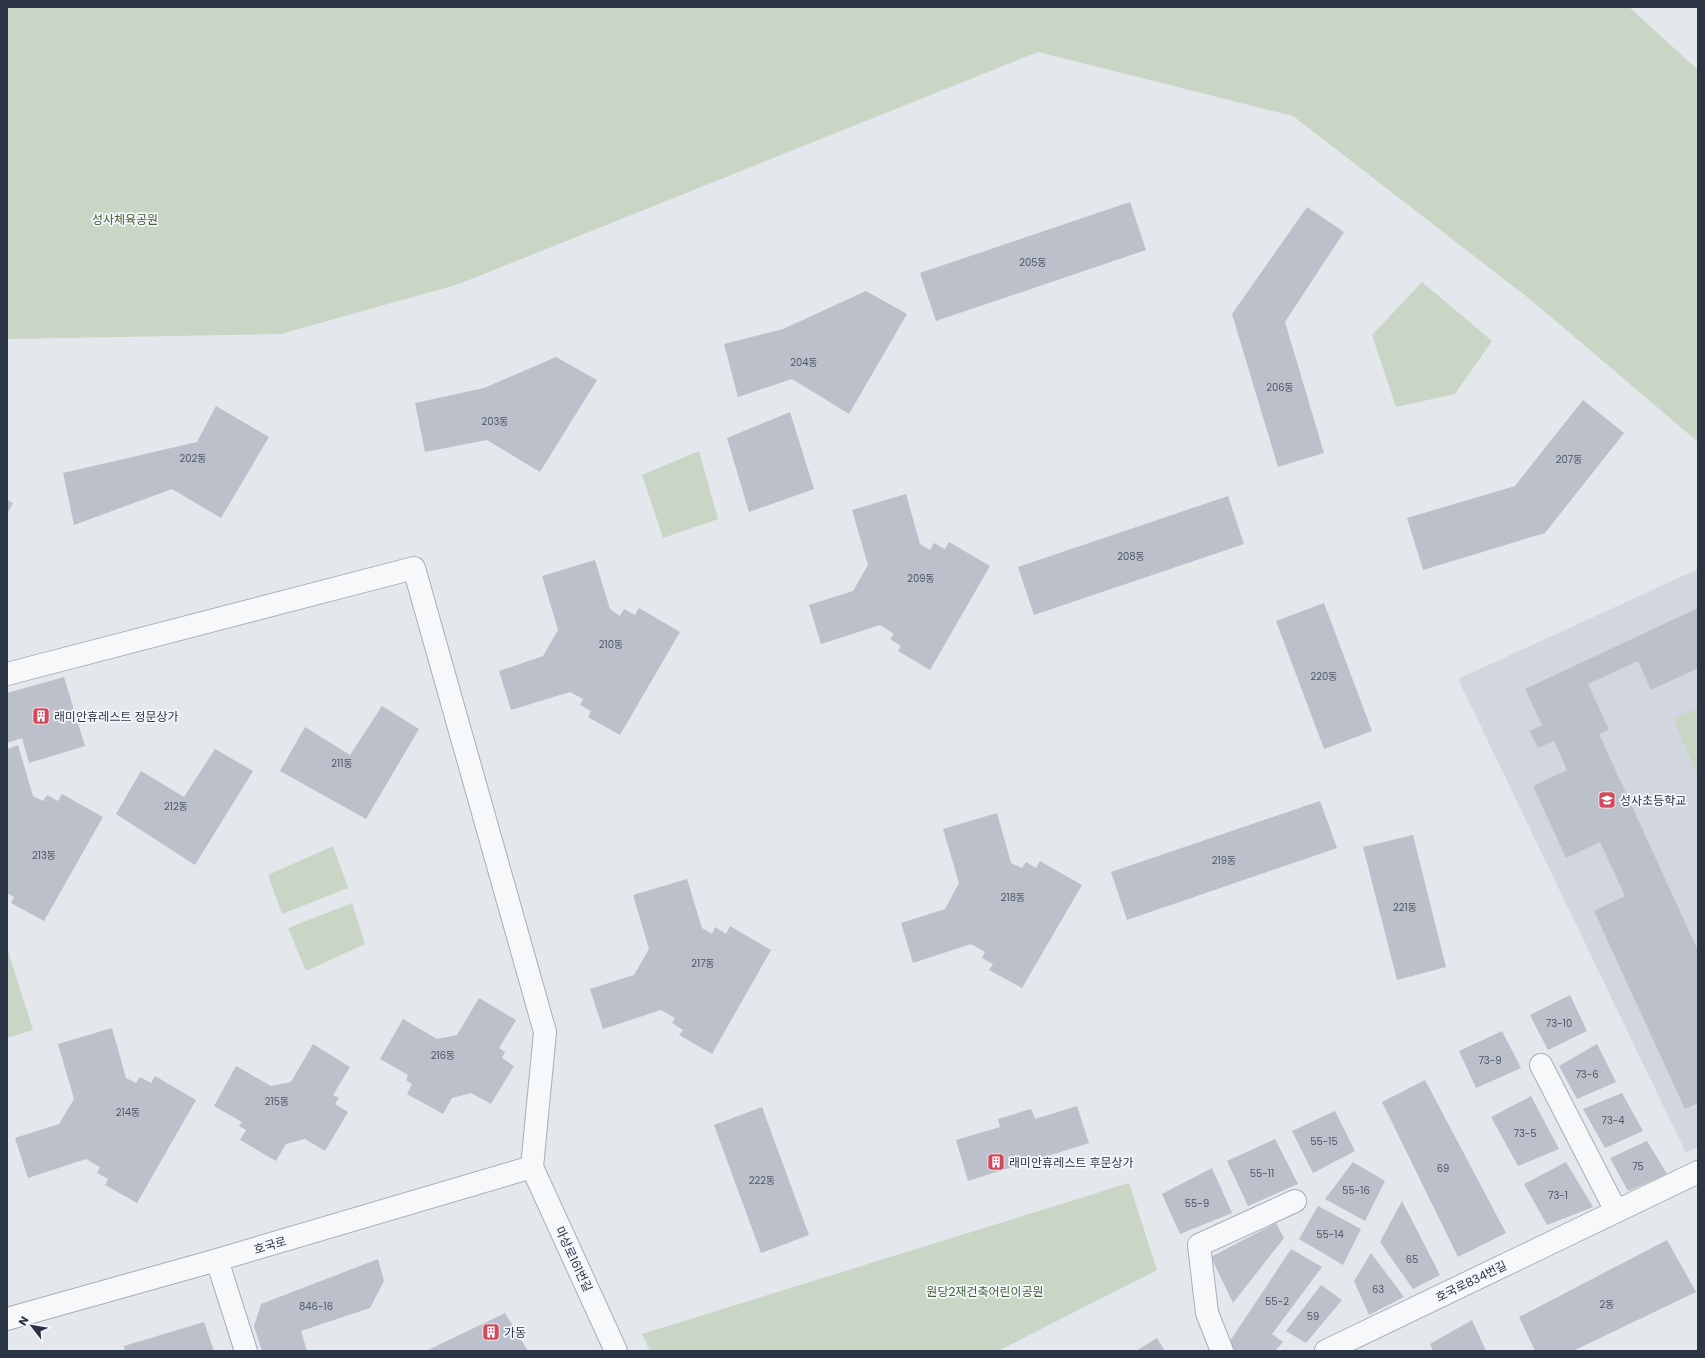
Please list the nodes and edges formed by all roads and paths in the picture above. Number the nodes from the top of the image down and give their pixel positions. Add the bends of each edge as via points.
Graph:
1 (7, 674) edge
2 (1541, 1065) dead end
3 (532, 1167) junction
4 (1698, 1172) edge
5 (1295, 1201) dead end
6 (1616, 1211) junction
7 (217, 1260) junction
8 (7, 1319) edge
9 (246, 1351) edge
10 (616, 1351) edge
11 (1222, 1351) edge
12 (1326, 1351) edge

1 - 3 street via 414,568 545,1032
2 - 6 street
3 - 7 street, 호국로
3 - 10 street, 마상로161번길
4 - 6 street, 호국로834번길
5 - 11 street via 1199,1245 1207,1313
6 - 12 street, 호국로834번길
7 - 8 street, 호국로
7 - 9 street

